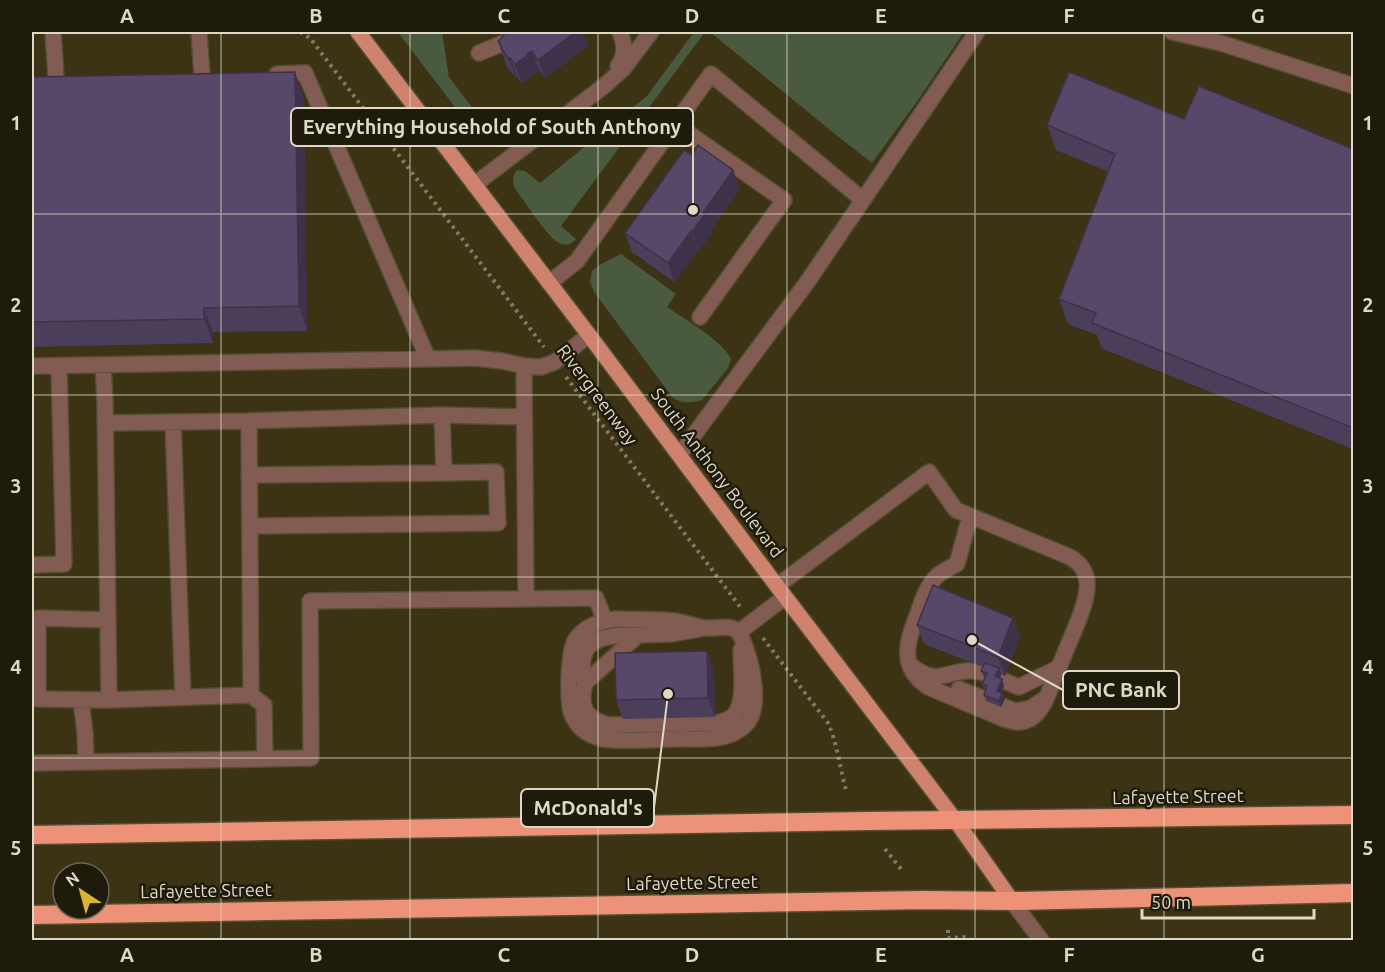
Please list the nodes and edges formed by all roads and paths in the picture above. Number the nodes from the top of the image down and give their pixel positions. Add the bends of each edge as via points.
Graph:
1 (53, 32) edge
2 (198, 32) edge
3 (300, 32) edge
4 (358, 32) edge
5 (530, 32) edge
6 (620, 32) edge
7 (651, 32) edge
8 (976, 32) edge
9 (1172, 32) edge
10 (479, 52) dead end
11 (259, 74) edge
12 (202, 76) edge
13 (40, 79) edge
14 (604, 86) junction
15 (1353, 86) edge
16 (675, 124) junction
17 (474, 185) junction
18 (863, 200) junction
19 (549, 283) junction
20 (700, 317) dead end
21 (589, 335) junction
22 (428, 359) junction
23 (555, 362) junction
24 (103, 365) junction
25 (32, 366) edge
26 (59, 366) junction
27 (524, 366) junction
28 (442, 416) junction
29 (524, 417) junction
30 (249, 421) junction
31 (173, 422) junction
32 (105, 423) junction
33 (679, 455) junction
34 (444, 473) junction
35 (249, 475) junction
36 (970, 516) junction
37 (498, 522) junction
38 (525, 522) junction
39 (250, 526) junction
40 (32, 565) edge
41 (781, 592) junction
42 (526, 599) junction
43 (108, 620) junction
44 (605, 621) junction
45 (752, 623) junction
46 (706, 628) junction
47 (739, 632) junction
48 (638, 634) junction
49 (908, 658) junction
50 (1058, 668) junction
51 (924, 674) junction
52 (585, 683) junction
53 (251, 695) junction
54 (183, 697) junction
55 (1046, 699) junction
56 (81, 700) junction
57 (109, 700) junction
58 (265, 759) junction
59 (86, 762) junction
60 (32, 763) edge
61 (846, 790) dead end
62 (1353, 816) edge
63 (956, 821) junction
64 (32, 835) edge
65 (885, 849) dead end
66 (901, 869) dead end
67 (1353, 894) edge
68 (1011, 901) junction
69 (32, 915) edge
70 (948, 930) dead end
71 (972, 940) edge
72 (1041, 940) edge

1 - 13 street via 62,78
2 - 12 street
3 - 23 path, Rivergreenway via 310,38
4 - 17 main road, South Anthony Boulevard
5 - 10 street
6 - 14 street via 624,40 622,61
7 - 14 street via 623,69
8 - 18 street
9 - 15 street via 1224,44
11 - 22 street via 305,74
14 - 17 street
16 - 18 street via 711,74
16 - 19 street via 577,261
16 - 20 street via 784,200
17 - 19 main road, South Anthony Boulevard
18 - 33 street
19 - 21 main road, South Anthony Boulevard
21 - 23 street
21 - 33 main road, South Anthony Boulevard
22 - 24 street
22 - 27 street via 475,358
23 - 27 street via 541,367
23 - 45 path, Rivergreenway
24 - 26 street
24 - 32 street
25 - 26 street
26 - 40 street via 64,564
27 - 29 street
28 - 29 street
28 - 30 street
28 - 34 street
29 - 38 street
30 - 31 street
30 - 35 street
31 - 32 street
31 - 54 street
32 - 43 street
33 - 41 main road, South Anthony Boulevard
34 - 35 street
34 - 37 street via 496,472
35 - 39 street
36 - 41 street via 956,510 929,472
36 - 49 street via 957,564 935,578 926,592 909,635
36 - 50 street via 1070,557 1084,570 1087,593
37 - 38 street
37 - 39 street
38 - 42 street
39 - 53 street
41 - 45 street
41 - 63 main road, South Anthony Boulevard
42 - 44 street via 596,598
42 - 58 street via 310,601 312,758
43 - 56 street via 38,618 38,699
43 - 57 street
44 - 46 street via 676,621
44 - 47 street via 588,628 572,647 570,707 584,731 613,740 718,738 744,727 755,698 750,662
45 - 47 street
45 - 61 path, Rivergreenway via 828,723
46 - 47 street via 726,627
46 - 48 street
47 - 52 street via 742,697 728,720 609,725 590,717 585,710
48 - 52 street
48 - 52 street via 616,635 595,641 587,648 582,658
49 - 51 street
49 - 55 street via 918,681 1013,722 1032,718
50 - 51 street via 1020,687 983,672 939,677
50 - 55 street
51 - 55 street via 1015,711
53 - 54 street
53 - 58 street via 264,705
54 - 57 street
56 - 57 street
56 - 59 street
58 - 59 street
59 - 60 street
62 - 63 highway, Lafayette Street
63 - 64 highway, Lafayette Street
63 - 68 main road, South Anthony Boulevard
65 - 66 path
67 - 68 highway, Lafayette Street
68 - 69 highway, Lafayette Street
68 - 72 street, South Anthony Boulevard
70 - 71 path via 948,938

